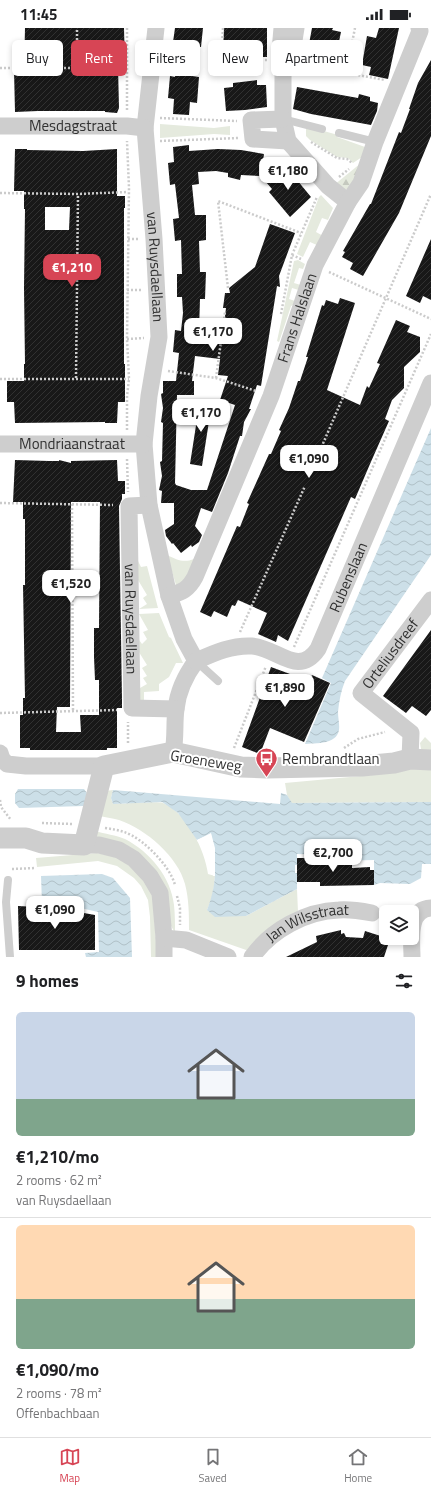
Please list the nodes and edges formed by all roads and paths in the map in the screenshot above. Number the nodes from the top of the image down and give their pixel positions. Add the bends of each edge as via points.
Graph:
1 (77, 28) edge
2 (127, 28) edge
3 (156, 28) edge
4 (223, 28) edge
5 (282, 28) edge
6 (296, 28) edge
7 (355, 28) edge
8 (422, 29) edge
9 (77, 40) edge
10 (127, 40) edge
11 (281, 40) edge
12 (294, 40) edge
13 (353, 40) edge
14 (271, 63) edge
15 (0, 68) edge
16 (71, 68) edge
17 (127, 76) edge
18 (284, 76) edge
19 (362, 76) edge
20 (399, 83) junction
21 (283, 119) junction
22 (252, 120) junction
23 (305, 125) junction
24 (0, 126) edge
25 (127, 126) junction
26 (146, 129) junction
27 (322, 129) dead end
28 (339, 133) dead end
29 (253, 140) junction
30 (288, 141) junction
31 (375, 142) junction
32 (328, 186) junction
33 (0, 192) edge
34 (128, 192) junction
35 (78, 194) junction
36 (431, 194) edge
37 (348, 202) junction
38 (301, 234) junction
39 (292, 255) junction
40 (315, 265) junction
41 (228, 288) dead end
42 (385, 298) junction
43 (224, 312) dead end
44 (281, 315) dead end
45 (431, 319) edge
46 (431, 334) edge
47 (154, 369) junction
48 (76, 378) junction
49 (216, 378) junction
50 (0, 379) edge
51 (129, 379) junction
52 (431, 383) edge
53 (271, 396) junction
54 (0, 444) edge
55 (135, 444) junction
56 (315, 462) dead end
57 (305, 486) dead end
58 (0, 503) edge
59 (72, 504) junction
60 (149, 505) junction
61 (129, 506) junction
62 (169, 596) junction
63 (431, 600) edge
64 (234, 647) junction
65 (272, 651) junction
66 (288, 660) junction
67 (196, 661) junction
68 (218, 681) dead end
69 (176, 709) junction
70 (120, 710) dead end
71 (73, 711) junction
72 (0, 713) edge
73 (128, 717) dead end
74 (411, 733) junction
75 (227, 748) dead end
76 (234, 749) junction
77 (340, 750) dead end
78 (173, 752) junction
79 (240, 752) dead end
80 (3, 759) edge
81 (410, 759) junction
82 (431, 760) edge
83 (131, 761) junction
84 (104, 766) junction
85 (0, 800) edge
86 (12, 821) dead end
87 (0, 838) edge
88 (42, 843) junction
89 (84, 844) junction
90 (0, 852) edge
91 (36, 868) dead end
92 (8, 880) joint
93 (426, 910) edge
94 (372, 913) dead end
95 (164, 938) junction
96 (10, 957) edge
97 (164, 957) edge
98 (228, 957) edge
99 (252, 957) edge
100 (412, 957) edge

1 - 9 path
2 - 10 path
3 - 26 street, van Ruysdaellaan
4 - 14 path via 221,60
5 - 11 street
6 - 12 street
7 - 13 path
8 - 20 street, Frans Halslaan
15 - 16 path
17 - 25 path
18 - 21 street
19 - 20 path
20 - 31 street, Frans Halslaan
21 - 22 street
21 - 23 lane
21 - 30 street
22 - 26 path
22 - 29 street
23 - 27 lane
23 - 32 path via 305,137 309,141 354,165
24 - 25 street, Mesdagstraat
25 - 26 street, Mesdagstraat
25 - 34 path
26 - 29 path
26 - 47 street, van Ruysdaellaan via 159,337
28 - 31 lane
29 - 30 street
30 - 32 street
31 - 37 street, Frans Halslaan via 361,183
32 - 37 street
32 - 38 path via 320,188
33 - 35 path
34 - 35 path
34 - 51 path
35 - 48 path
36 - 42 path
37 - 40 street, Frans Halslaan
38 - 39 path
38 - 41 path via 218,201
39 - 40 path
39 - 44 path
40 - 42 path
40 - 53 street, Frans Halslaan
42 - 45 path
42 - 56 path
43 - 49 path
46 - 66 path
47 - 49 path
47 - 55 street, van Ruysdaellaan
48 - 50 path
48 - 51 path
49 - 53 path
51 - 55 path via 127,396
52 - 66 street, Rubenslaan via 318,649 312,658 306,661 298,663
53 - 62 street, Frans Halslaan via 191,585 182,592
54 - 55 street, Mondriaanstraat
55 - 60 street, van Ruysdaellaan
55 - 61 path
57 - 64 path
58 - 59 path
59 - 61 path
59 - 71 path
60 - 61 street
60 - 62 street, van Ruysdaellaan
61 - 69 street, van Ruysdaellaan via 132,708
62 - 67 street, van Ruysdaellaan via 184,639
63 - 74 street, Orteliusdreef via 361,693
64 - 65 street, Rubenslaan via 253,646
64 - 67 street, Rubenslaan via 219,650
65 - 66 street, Rubenslaan
65 - 76 path
67 - 68 lane
67 - 69 street via 180,689
69 - 78 street
70 - 71 path
71 - 72 path
73 - 83 path via 128,754
74 - 77 path via 397,730 377,733 358,739
74 - 81 street
75 - 76 path, Groeneweg
76 - 79 path, Groeneweg
78 - 81 street, Groeneweg via 241,767 267,768 362,766
78 - 83 street, Groeneweg
80 - 84 street, Groeneweg via 26,766
81 - 82 street, Groeneweg
83 - 84 street, Groeneweg
84 - 89 street
85 - 86 path via 6,815
87 - 88 street via 26,838
88 - 89 street
88 - 90 street via 26,851
89 - 95 street via 119,850 134,859 150,876 160,893
91 - 92 path via 12,869 12,880
92 - 96 lane via 6,902
93 - 100 street via 415,917
94 - 99 street, Jan Wilsstraat via 352,910 319,912 294,922 273,935
95 - 97 street
95 - 98 street via 186,940

